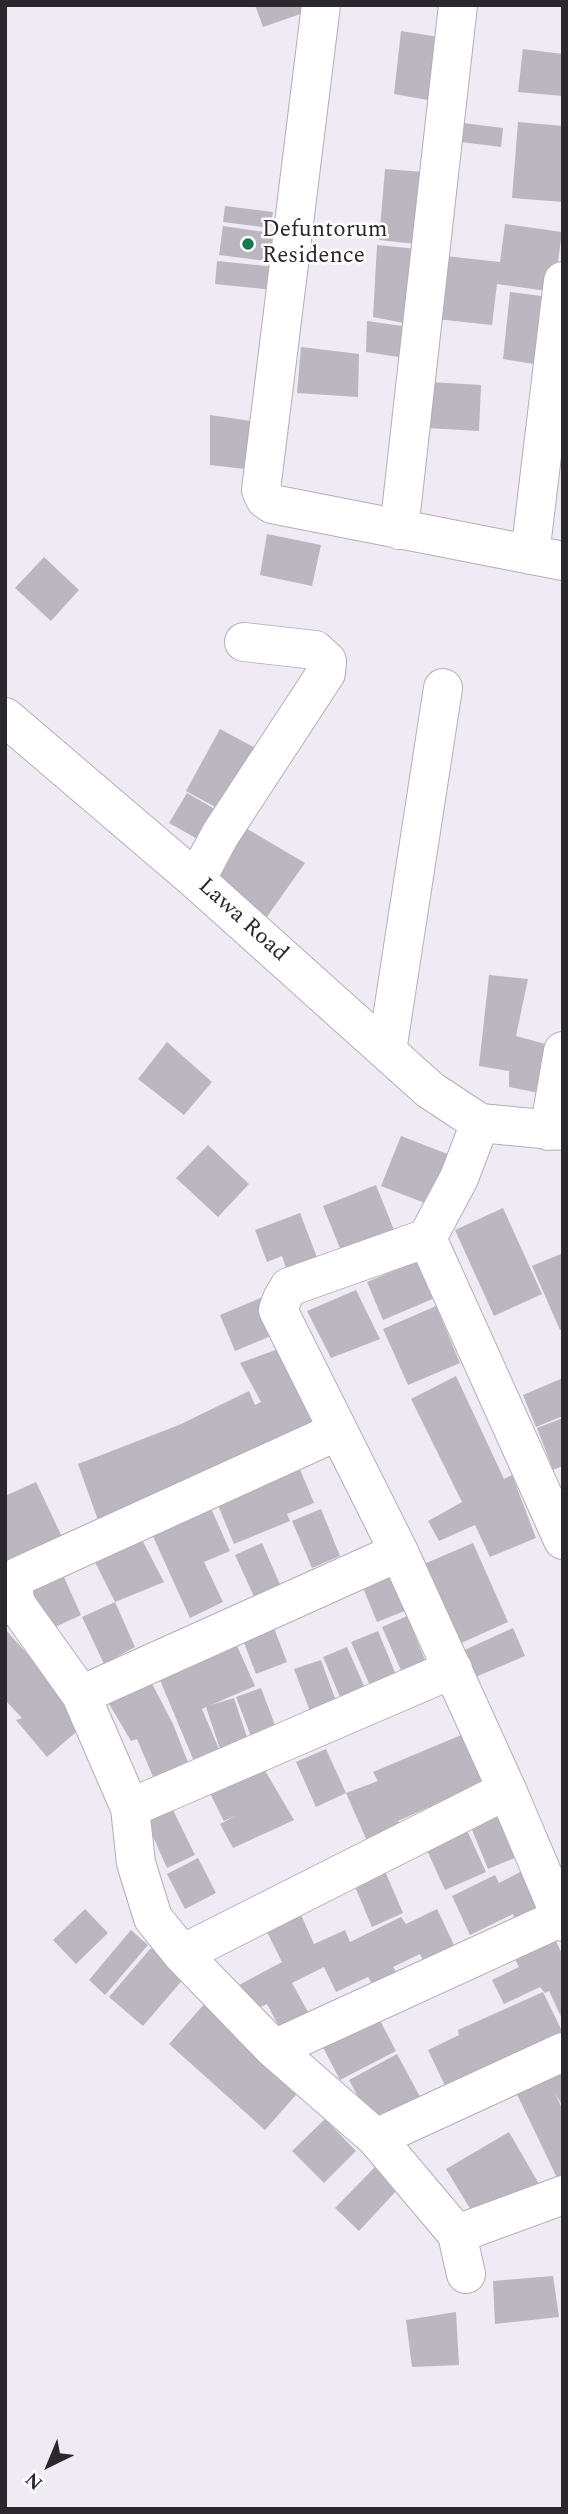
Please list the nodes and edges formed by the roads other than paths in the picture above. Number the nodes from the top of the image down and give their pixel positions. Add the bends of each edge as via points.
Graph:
1 (321, 5) edge
2 (458, 5) edge
3 (563, 281) edge
4 (399, 530) junction
5 (546, 558) edge
6 (244, 642) dead end
7 (443, 688) dead end
8 (5, 717) edge
9 (196, 880) junction
10 (387, 1051) junction
11 (563, 1051) edge
12 (480, 1123) junction
13 (556, 1131) edge
14 (427, 1238) junction
15 (338, 1431) junction
16 (563, 1540) edge
17 (400, 1552) junction
18 (453, 1669) junction
19 (81, 1695) junction
20 (507, 1790) junction
21 (130, 1808) junction
22 (562, 1920) edge
23 (182, 1954) junction
24 (274, 2049) junction
25 (563, 2052) edge
26 (376, 2138) junction
27 (563, 2195) edge
28 (457, 2234) junction
29 (466, 2274) dead end

1 - 4 street via 261,490 272,504
2 - 4 street
3 - 5 street
4 - 5 street
6 - 9 street via 315,650 327,661 326,673 220,835
7 - 10 street
8 - 9 street, Lawa Road
9 - 10 street, Lawa Road
10 - 12 street, Lawa Road via 430,1090
11 - 13 street
12 - 13 street
12 - 14 street via 459,1178
14 - 15 street via 289,1287 282,1299 278,1310
14 - 16 street
15 - 17 street
15 - 19 street via 19,1576 13,1588 16,1604
17 - 18 street
17 - 19 street
18 - 20 street
18 - 21 street
19 - 21 street
20 - 22 street
20 - 23 street
21 - 23 street via 136,1863 153,1918
22 - 24 street
23 - 24 street
24 - 26 street
25 - 26 street
26 - 28 street
27 - 28 street
28 - 29 street

